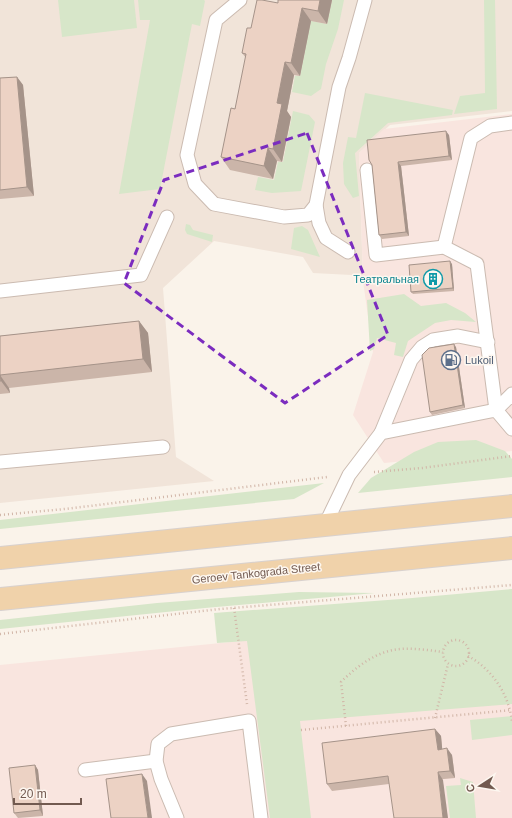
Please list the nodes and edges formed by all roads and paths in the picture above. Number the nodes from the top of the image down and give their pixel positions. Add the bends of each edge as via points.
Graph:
1 (240, 0) edge
2 (366, 0) edge
3 (512, 123) edge
4 (367, 170) dead end
5 (316, 205) junction
6 (167, 217) dead end
7 (444, 247) junction
8 (348, 252) dead end
9 (0, 291) edge
10 (488, 342) junction
11 (512, 394) edge
12 (496, 410) junction
13 (512, 429) edge
14 (381, 433) junction
15 (163, 447) dead end
16 (512, 456) edge
17 (0, 462) edge
18 (349, 475) junction
19 (512, 506) edge
20 (0, 515) edge
21 (325, 525) junction
22 (512, 548) edge
23 (0, 558) edge
24 (512, 585) edge
25 (0, 600) edge
26 (234, 608) junction
27 (0, 634) edge
28 (443, 652) junction
29 (468, 656) junction
30 (448, 664) junction
31 (511, 710) edge
32 (435, 718) junction
33 (249, 721) junction
34 (512, 722) edge
35 (346, 726) junction
36 (301, 730) dead end
37 (156, 761) junction
38 (85, 770) dead end
39 (177, 818) edge
40 (261, 818) edge

1 - 5 lane via 216,20 187,155 195,184 214,204 284,217 308,215
2 - 5 lane via 340,87
3 - 7 lane via 490,126 471,138
4 - 7 lane via 376,255
5 - 8 lane via 319,223 326,238
6 - 9 lane via 141,275
7 - 10 lane via 477,264
10 - 12 lane
10 - 14 lane via 458,336 433,340 422,347 411,360
11 - 12 lane
12 - 13 lane
12 - 14 lane
14 - 18 lane
15 - 17 lane
16 - 18 path
18 - 20 path
18 - 21 lane
19 - 21 main road
21 - 23 main road
22 - 25 main road, Geroev Tankograda Street
24 - 26 path
26 - 27 path
26 - 33 path
28 - 29 path via 448,642 457,640 467,647
28 - 30 path via 443,658
28 - 35 path via 393,650 371,658 352,670 341,682
29 - 30 path via 461,666
29 - 31 path via 479,661 498,683
30 - 32 path
31 - 32 path
31 - 34 path
32 - 35 path
33 - 37 lane via 171,734 158,744
33 - 40 lane
35 - 36 path
37 - 38 lane
37 - 39 lane

